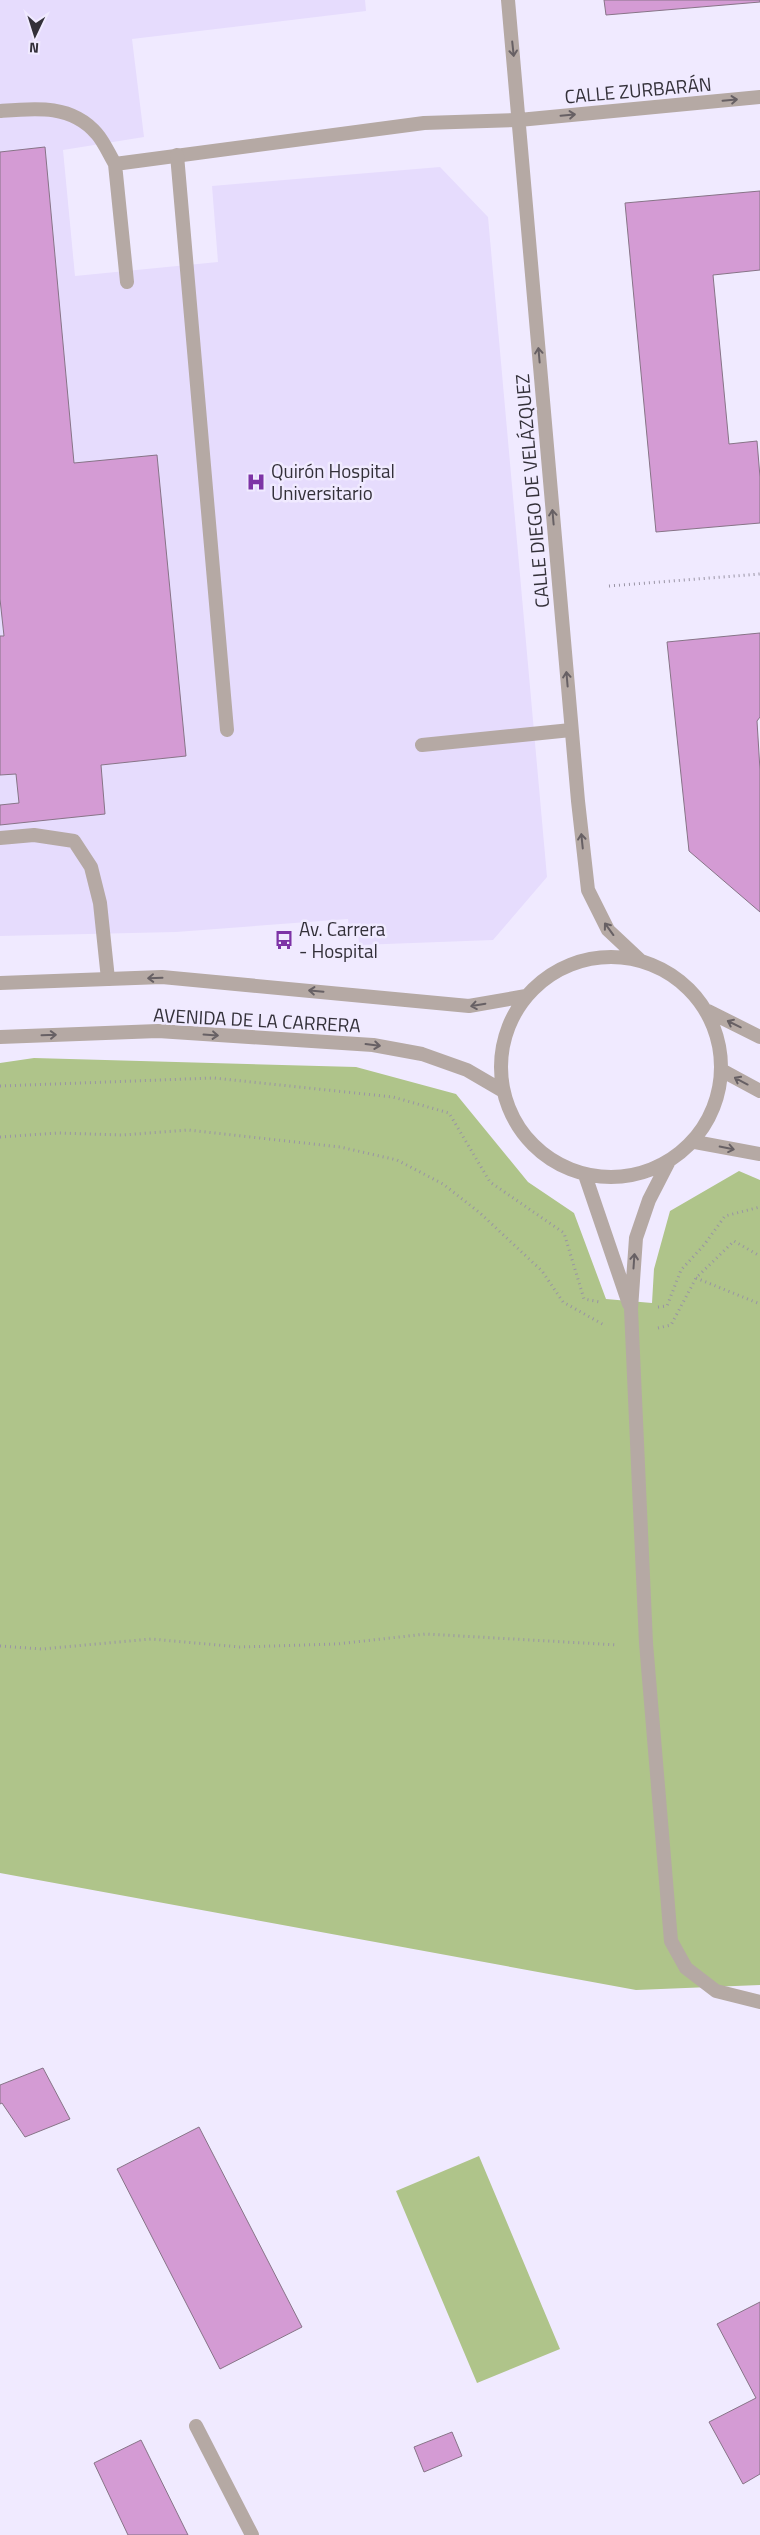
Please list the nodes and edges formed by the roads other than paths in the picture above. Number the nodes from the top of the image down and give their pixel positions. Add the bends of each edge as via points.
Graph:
1 (508, 0) edge
2 (760, 97) edge
3 (0, 111) edge
4 (520, 120) junction
5 (177, 155) junction
6 (115, 164) junction
7 (127, 282) dead end
8 (227, 730) dead end
9 (572, 730) junction
10 (422, 744) dead end
11 (0, 838) edge
12 (640, 960) junction
13 (108, 979) junction
14 (0, 983) edge
15 (526, 996) junction
16 (708, 1011) junction
17 (0, 1037) edge
18 (760, 1037) edge
19 (723, 1071) junction
20 (503, 1091) junction
21 (760, 1091) edge
22 (694, 1142) junction
23 (760, 1154) edge
24 (668, 1163) junction
25 (585, 1175) junction
26 (631, 1310) junction
27 (760, 2002) edge
28 (196, 2426) dead end
29 (252, 2535) edge

1 -> 4 street, CALLE DIEGO DE VELÁZQUEZ
4 -> 2 street, CALLE ZURBARÁN
3 - 6 street via 40,107 76,115 97,134
4 - 5 street, CALLE ZURBARÁN via 424,123
9 -> 4 street, CALLE DIEGO DE VELÁZQUEZ
5 - 6 street, CALLE ZURBARÁN
5 - 8 street
6 - 7 street
9 - 10 street
12 -> 9 street, CALLE DIEGO DE VELÁZQUEZ via 608,930 588,890
11 - 13 street via 34,836 74,842 94,876
12 - 15 street via 603,956 574,963 542,981
12 - 16 street via 691,989
13 - 14 street, AVENIDA DE LA CARRERA
15 -> 13 street, AVENIDA DE LA CARRERA via 469,1006 162,977
15 - 20 street via 507,1029 501,1058
18 -> 16 street
16 - 19 street via 720,1044
17 -> 20 street, AVENIDA DE LA CARRERA via 158,1031 373,1045 422,1054 467,1070
21 -> 19 street
19 - 22 street via 715,1108
20 - 25 street via 512,1117 532,1145 554,1162
22 -> 23 street
22 - 24 street
24 - 25 street via 623,1177
26 -> 24 street via 636,1238 649,1200
25 - 26 street
26 - 27 street via 646,1642 671,1941 686,1968 716,1991
28 - 29 street

